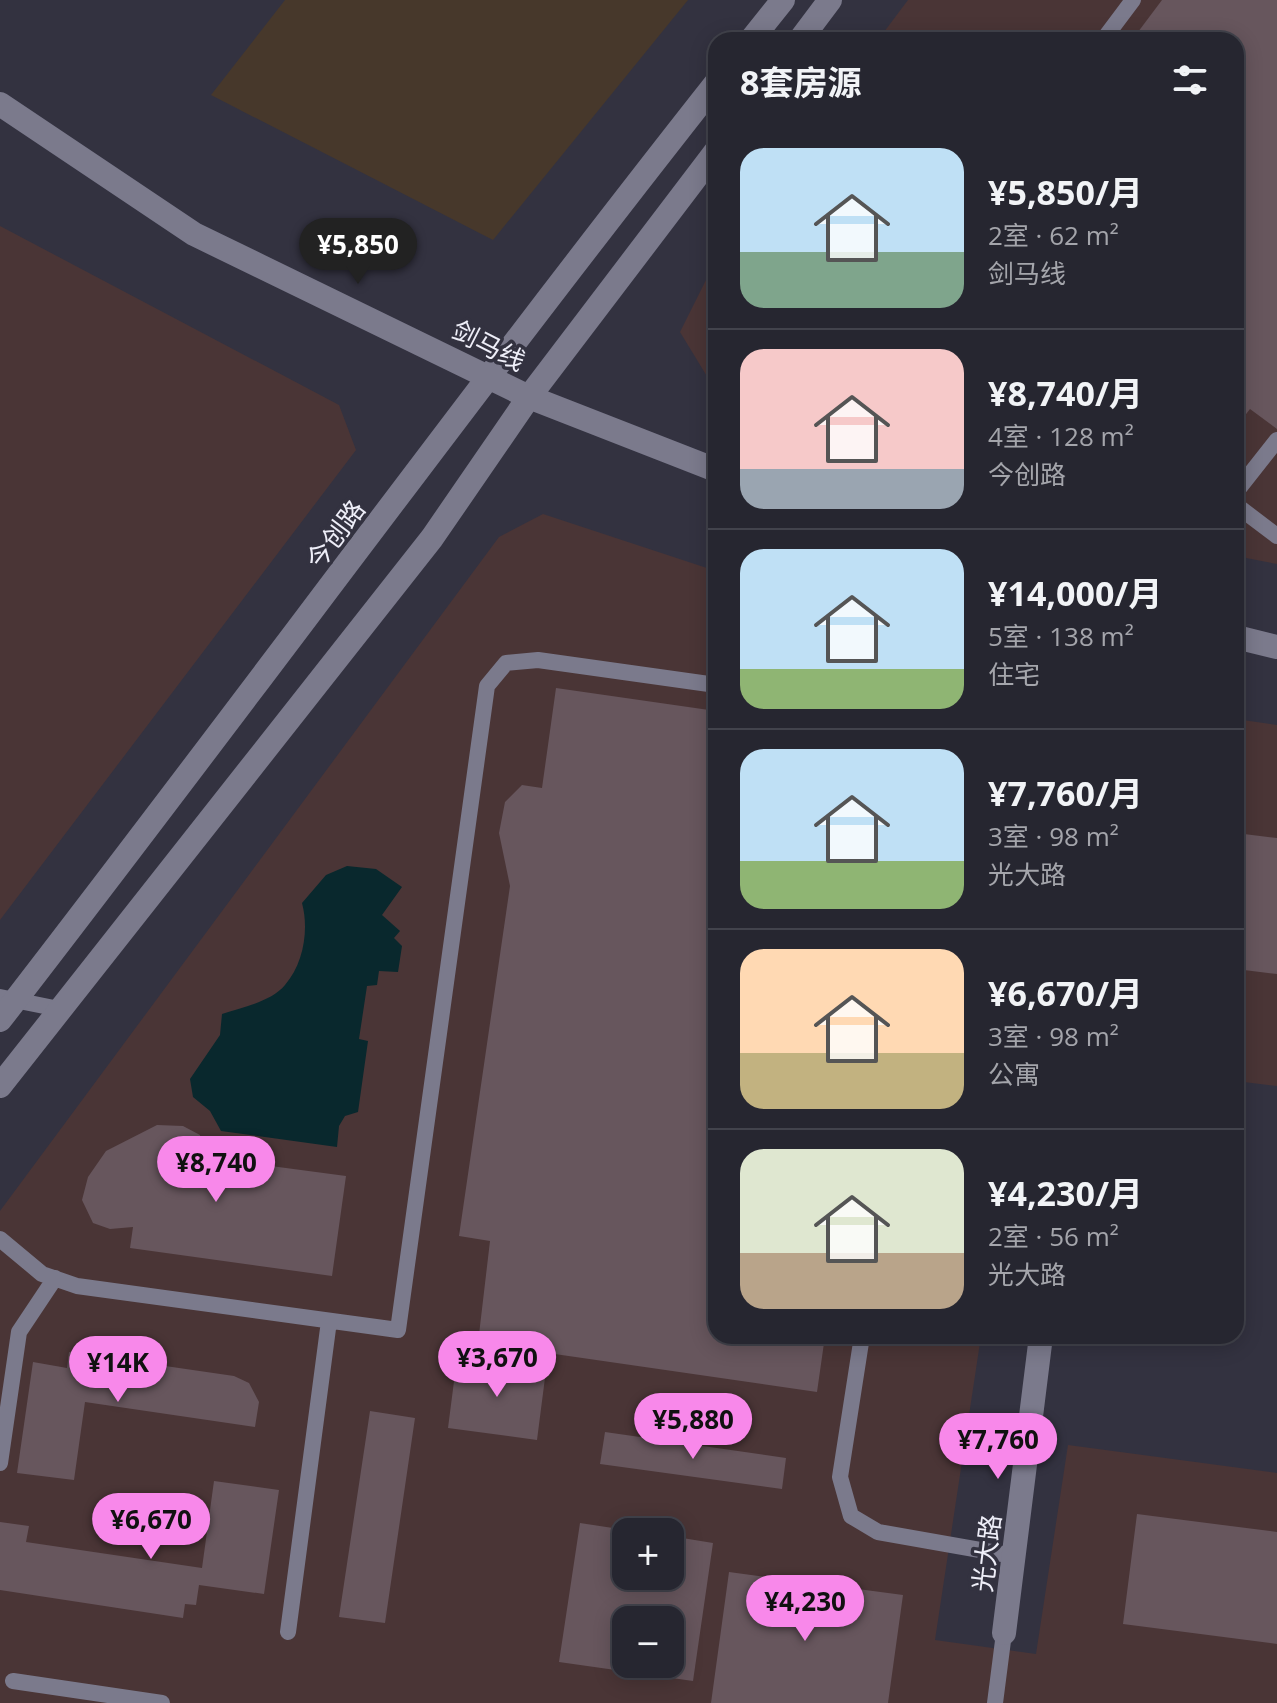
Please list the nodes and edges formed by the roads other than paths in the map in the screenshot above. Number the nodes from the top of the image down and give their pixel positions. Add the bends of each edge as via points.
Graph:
1 (783, 0) edge
2 (830, 0) edge
3 (1133, 0) edge
4 (757, 32) edge
5 (806, 32) edge
6 (1109, 32) edge
7 (708, 93) edge
8 (0, 104) edge
9 (708, 162) edge
10 (488, 374) junction
11 (529, 397) junction
12 (1277, 440) edge
13 (708, 467) edge
14 (1244, 482) edge
15 (1244, 511) edge
16 (1277, 536) edge
17 (1244, 639) edge
18 (1277, 647) edge
19 (708, 684) edge
20 (5, 1006) edge
21 (59, 1009) junction
22 (0, 1086) edge
23 (0, 1239) edge
24 (55, 1278) junction
25 (329, 1321) junction
26 (861, 1344) edge
27 (1040, 1344) edge
28 (0, 1463) edge
29 (1014, 1556) junction
30 (288, 1632) dead end
31 (1004, 1633) joint
32 (13, 1681) dead end
33 (162, 1703) edge
34 (995, 1703) edge

1 - 4 main road
2 - 5 main road
3 - 6 lane
7 - 10 main road, 今创路
8 - 10 main road, 剑马线 via 194,234
9 - 11 main road
10 - 11 main road, 剑马线
10 - 20 main road, 今创路 via 195,768
11 - 13 main road, 剑马线
11 - 21 main road via 432,538
12 - 14 lane
15 - 16 lane
17 - 18 main road
19 - 25 lane via 538,660 506,663 487,686 398,1330
20 - 21 lane
21 - 22 main road
23 - 24 lane via 42,1274
24 - 25 lane via 77,1286
24 - 28 lane via 19,1332
25 - 30 lane
26 - 29 lane via 840,1477 851,1516 878,1532
27 - 29 main road, 光大路
29 - 31 main road, 光大路
31 - 34 lane
32 - 33 lane

